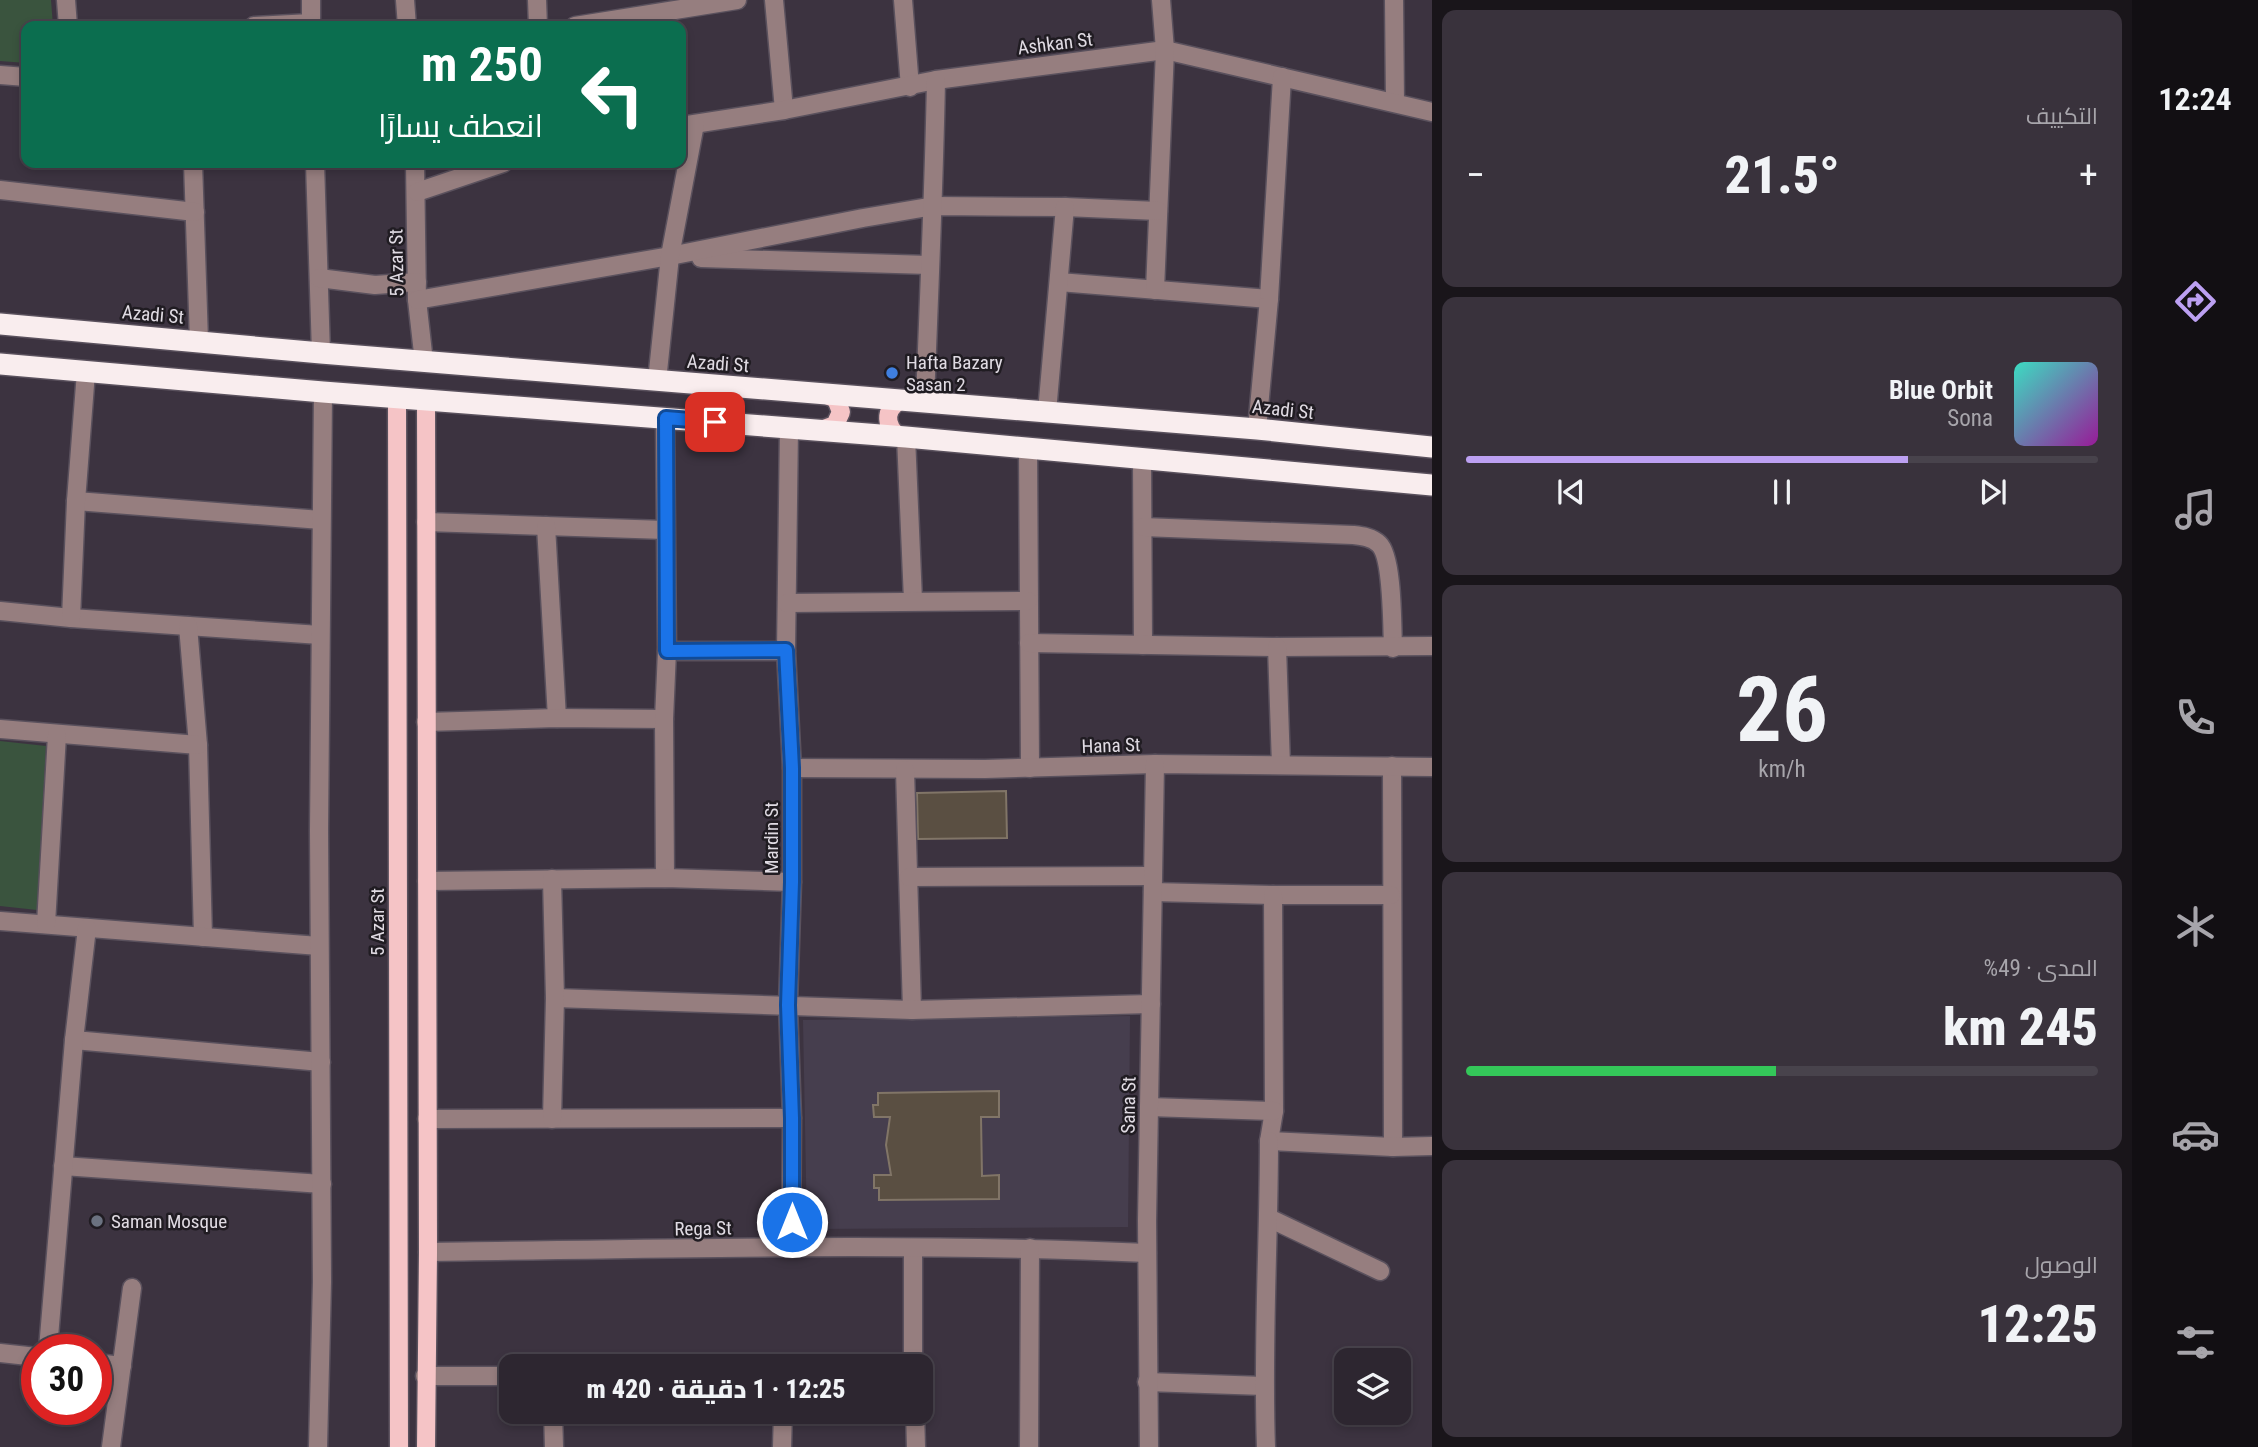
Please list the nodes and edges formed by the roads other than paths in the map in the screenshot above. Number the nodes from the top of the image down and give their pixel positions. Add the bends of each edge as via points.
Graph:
1 (66, 0) edge
2 (311, 0) edge
3 (405, 0) edge
4 (537, 0) edge
5 (737, 0) edge
6 (774, 0) edge
7 (904, 0) edge
8 (1161, 0) edge
9 (1394, 0) edge
10 (68, 21) edge
11 (311, 21) edge
12 (407, 21) edge
13 (538, 21) edge
14 (606, 21) edge
15 (1165, 50) junction
16 (0, 75) edge
17 (21, 77) edge
18 (1282, 77) junction
19 (936, 80) junction
20 (910, 87) junction
21 (1395, 102) junction
22 (784, 110) junction
23 (1432, 112) edge
24 (688, 125) edge
25 (193, 168) edge
26 (315, 168) edge
27 (415, 168) edge
28 (488, 168) edge
29 (682, 168) edge
30 (0, 190) edge
31 (416, 192) junction
32 (934, 206) junction
33 (1065, 207) junction
34 (1158, 211) junction
35 (195, 212) junction
36 (670, 257) junction
37 (929, 265) junction
38 (319, 278) junction
39 (1059, 282) junction
40 (1155, 290) junction
41 (417, 291) junction
42 (1269, 299) junction
43 (0, 324) edge
44 (199, 341) junction
45 (321, 353) junction
46 (424, 362) junction
47 (0, 364) edge
48 (86, 372) junction
49 (657, 381) junction
50 (323, 392) junction
51 (822, 393) junction
52 (397, 397) junction
53 (426, 399) junction
54 (915, 400) junction
55 (1047, 412) junction
56 (666, 418) junction
57 (789, 428) junction
58 (1257, 429) junction
59 (821, 430) junction
60 (903, 437) junction
61 (1028, 447) junction
62 (1432, 447) edge
63 (1142, 459) junction
64 (1432, 485) edge
65 (76, 501) junction
66 (321, 520) junction
67 (426, 522) junction
68 (546, 526) junction
69 (1143, 527) junction
70 (666, 530) junction
71 (914, 600) junction
72 (1028, 601) junction
73 (788, 603) junction
74 (0, 611) edge
75 (71, 618) junction
76 (188, 626) junction
77 (320, 635) junction
78 (1029, 643) junction
79 (1143, 645) junction
80 (1432, 646) edge
81 (1277, 647) junction
82 (1393, 648) junction
83 (786, 650) junction
84 (667, 651) junction
85 (557, 718) junction
86 (664, 719) junction
87 (426, 722) junction
88 (0, 730) edge
89 (57, 735) junction
90 (198, 745) junction
91 (1155, 764) junction
92 (1281, 765) junction
93 (1392, 766) junction
94 (1432, 766) edge
95 (792, 768) junction
96 (1030, 768) junction
97 (905, 770) junction
98 (909, 877) junction
99 (664, 878) junction
100 (552, 879) junction
101 (427, 881) junction
102 (792, 882) junction
103 (1152, 884) junction
104 (1273, 895) junction
105 (1391, 895) junction
106 (0, 921) edge
107 (46, 925) junction
108 (87, 928) junction
109 (203, 937) junction
110 (319, 946) junction
111 (398, 956) junction
112 (427, 957) junction
113 (555, 998) junction
114 (1151, 1004) junction
115 (788, 1005) junction
116 (912, 1010) junction
117 (74, 1040) junction
118 (321, 1062) junction
119 (1149, 1107) junction
120 (1274, 1111) junction
121 (792, 1118) junction
122 (428, 1119) junction
123 (552, 1119) junction
124 (1269, 1141) junction
125 (1432, 1146) edge
126 (1393, 1147) junction
127 (63, 1166) junction
128 (322, 1184) junction
129 (1269, 1218) junction
130 (791, 1248) junction
131 (913, 1248) junction
132 (1030, 1248) junction
133 (428, 1252) junction
134 (1147, 1252) junction
135 (1380, 1271) dead end
136 (132, 1288) dead end
137 (49, 1334) edge
138 (913, 1354) edge
139 (21, 1358) edge
140 (0, 1359) edge
141 (112, 1365) edge
142 (122, 1366) junction
143 (425, 1376) junction
144 (499, 1376) edge
145 (1147, 1382) junction
146 (1264, 1386) junction
147 (553, 1424) edge
148 (783, 1424) edge
149 (915, 1424) edge
150 (111, 1447) edge
151 (318, 1447) edge
152 (399, 1447) edge
153 (426, 1447) edge
154 (554, 1447) edge
155 (782, 1447) edge
156 (916, 1447) edge
157 (1030, 1447) edge
158 (1149, 1447) edge
159 (1266, 1447) edge

1 - 10 street
2 - 11 street
3 - 12 street
4 - 13 street
5 - 14 street
6 - 22 street
7 - 20 street
8 - 15 street
9 - 21 street
15 - 18 street, Ashkan St
15 - 19 street, Ashkan St
15 - 34 street
16 - 17 street
18 - 21 street, Ashkan St
18 - 42 street
19 - 20 street, Ashkan St
19 - 32 street
20 - 22 street, Ashkan St
21 - 23 street, Ashkan St
22 - 24 street, Ashkan St
25 - 35 street
26 - 38 street
27 - 31 street, 5 Azar St
28 - 31 street
29 - 36 street
30 - 35 street
31 - 41 street, 5 Azar St
32 - 33 street
32 - 36 street
32 - 37 street
33 - 34 street
33 - 39 street
34 - 40 street
35 - 44 street
36 - 37 street
36 - 41 street
36 - 49 street
37 - 54 street
38 - 41 street
38 - 45 street
39 - 40 street
39 - 55 street
40 - 42 street
41 - 46 street, 5 Azar St
42 - 58 street
43 - 44 highway, Azadi St
44 - 45 highway, Azadi St
45 - 46 highway, Azadi St
46 - 49 highway, Azadi St
47 - 48 highway
48 - 50 highway
48 - 65 street
49 - 51 highway, Azadi St
50 - 52 highway
50 - 66 street
51 - 54 highway, Azadi St
51 - 59 main road via 836,399 841,412 835,425
52 - 53 highway
52 - 111 main road, 5 Azar St
53 - 56 highway
53 - 67 main road
54 - 55 highway, Azadi St
54 - 60 main road via 893,405 887,416 890,429
55 - 58 highway, Azadi St
56 - 57 highway
56 - 70 street
57 - 59 highway
57 - 73 street, Mardin St
58 - 62 highway, Azadi St
59 - 60 highway
60 - 61 highway
60 - 71 street
61 - 63 highway
61 - 72 street
63 - 64 highway
63 - 69 street
65 - 66 street
65 - 75 street
66 - 77 street
67 - 68 street
67 - 87 main road
68 - 70 street
68 - 85 street
69 - 79 street
69 - 82 street via 1369,538 1381,545 1388,563
70 - 84 street
71 - 72 street
71 - 73 street
72 - 78 street
73 - 83 street, Mardin St
74 - 75 street
75 - 76 street
76 - 77 street
76 - 90 street
77 - 110 street
78 - 79 street
78 - 96 street
79 - 81 street
80 - 82 street
81 - 82 street
81 - 92 street
83 - 84 street
83 - 95 street, Mardin St
84 - 86 street
85 - 86 street
85 - 87 street
86 - 99 street
87 - 101 main road
88 - 89 street
89 - 90 street
89 - 107 street
90 - 109 street
91 - 92 street, Hana St
91 - 96 street, Hana St
91 - 103 street, Sana St
92 - 93 street, Hana St
93 - 94 street, Hana St
93 - 105 street
95 - 97 street, Hana St
95 - 102 street, Mardin St
96 - 97 street, Hana St
97 - 98 street
98 - 103 street
98 - 116 street
99 - 100 street
99 - 102 street
100 - 101 street
100 - 113 street
101 - 112 main road
102 - 115 street, Mardin St
103 - 104 street
103 - 114 street, Sana St
104 - 105 street
104 - 120 street
105 - 126 street
106 - 107 street
107 - 108 street
108 - 109 street
108 - 117 street
109 - 110 street
110 - 118 street
111 - 112 main road
111 - 152 main road, 5 Azar St
112 - 122 main road
113 - 115 street
113 - 123 street
114 - 116 street
114 - 119 street, Sana St
115 - 116 street
115 - 121 street, Mardin St
117 - 118 street
117 - 127 street
118 - 128 street
119 - 120 street
119 - 134 street, Sana St
120 - 124 street
121 - 123 street
121 - 130 street, Mardin St
122 - 123 street
122 - 133 main road
124 - 126 street
124 - 129 street
125 - 126 street
127 - 128 street
127 - 137 street
128 - 151 street
129 - 135 street
129 - 146 street
130 - 131 street, Rega St
130 - 133 street, Rega St
131 - 132 street, Rega St
131 - 138 street
132 - 134 street, Rega St
132 - 157 street
133 - 143 main road
134 - 145 street, Sana St
136 - 142 street
139 - 140 street
141 - 142 street
142 - 150 street
143 - 144 street
143 - 153 main road
145 - 146 street
145 - 158 street, Sana St
146 - 159 street
147 - 154 street
148 - 155 street
149 - 156 street

